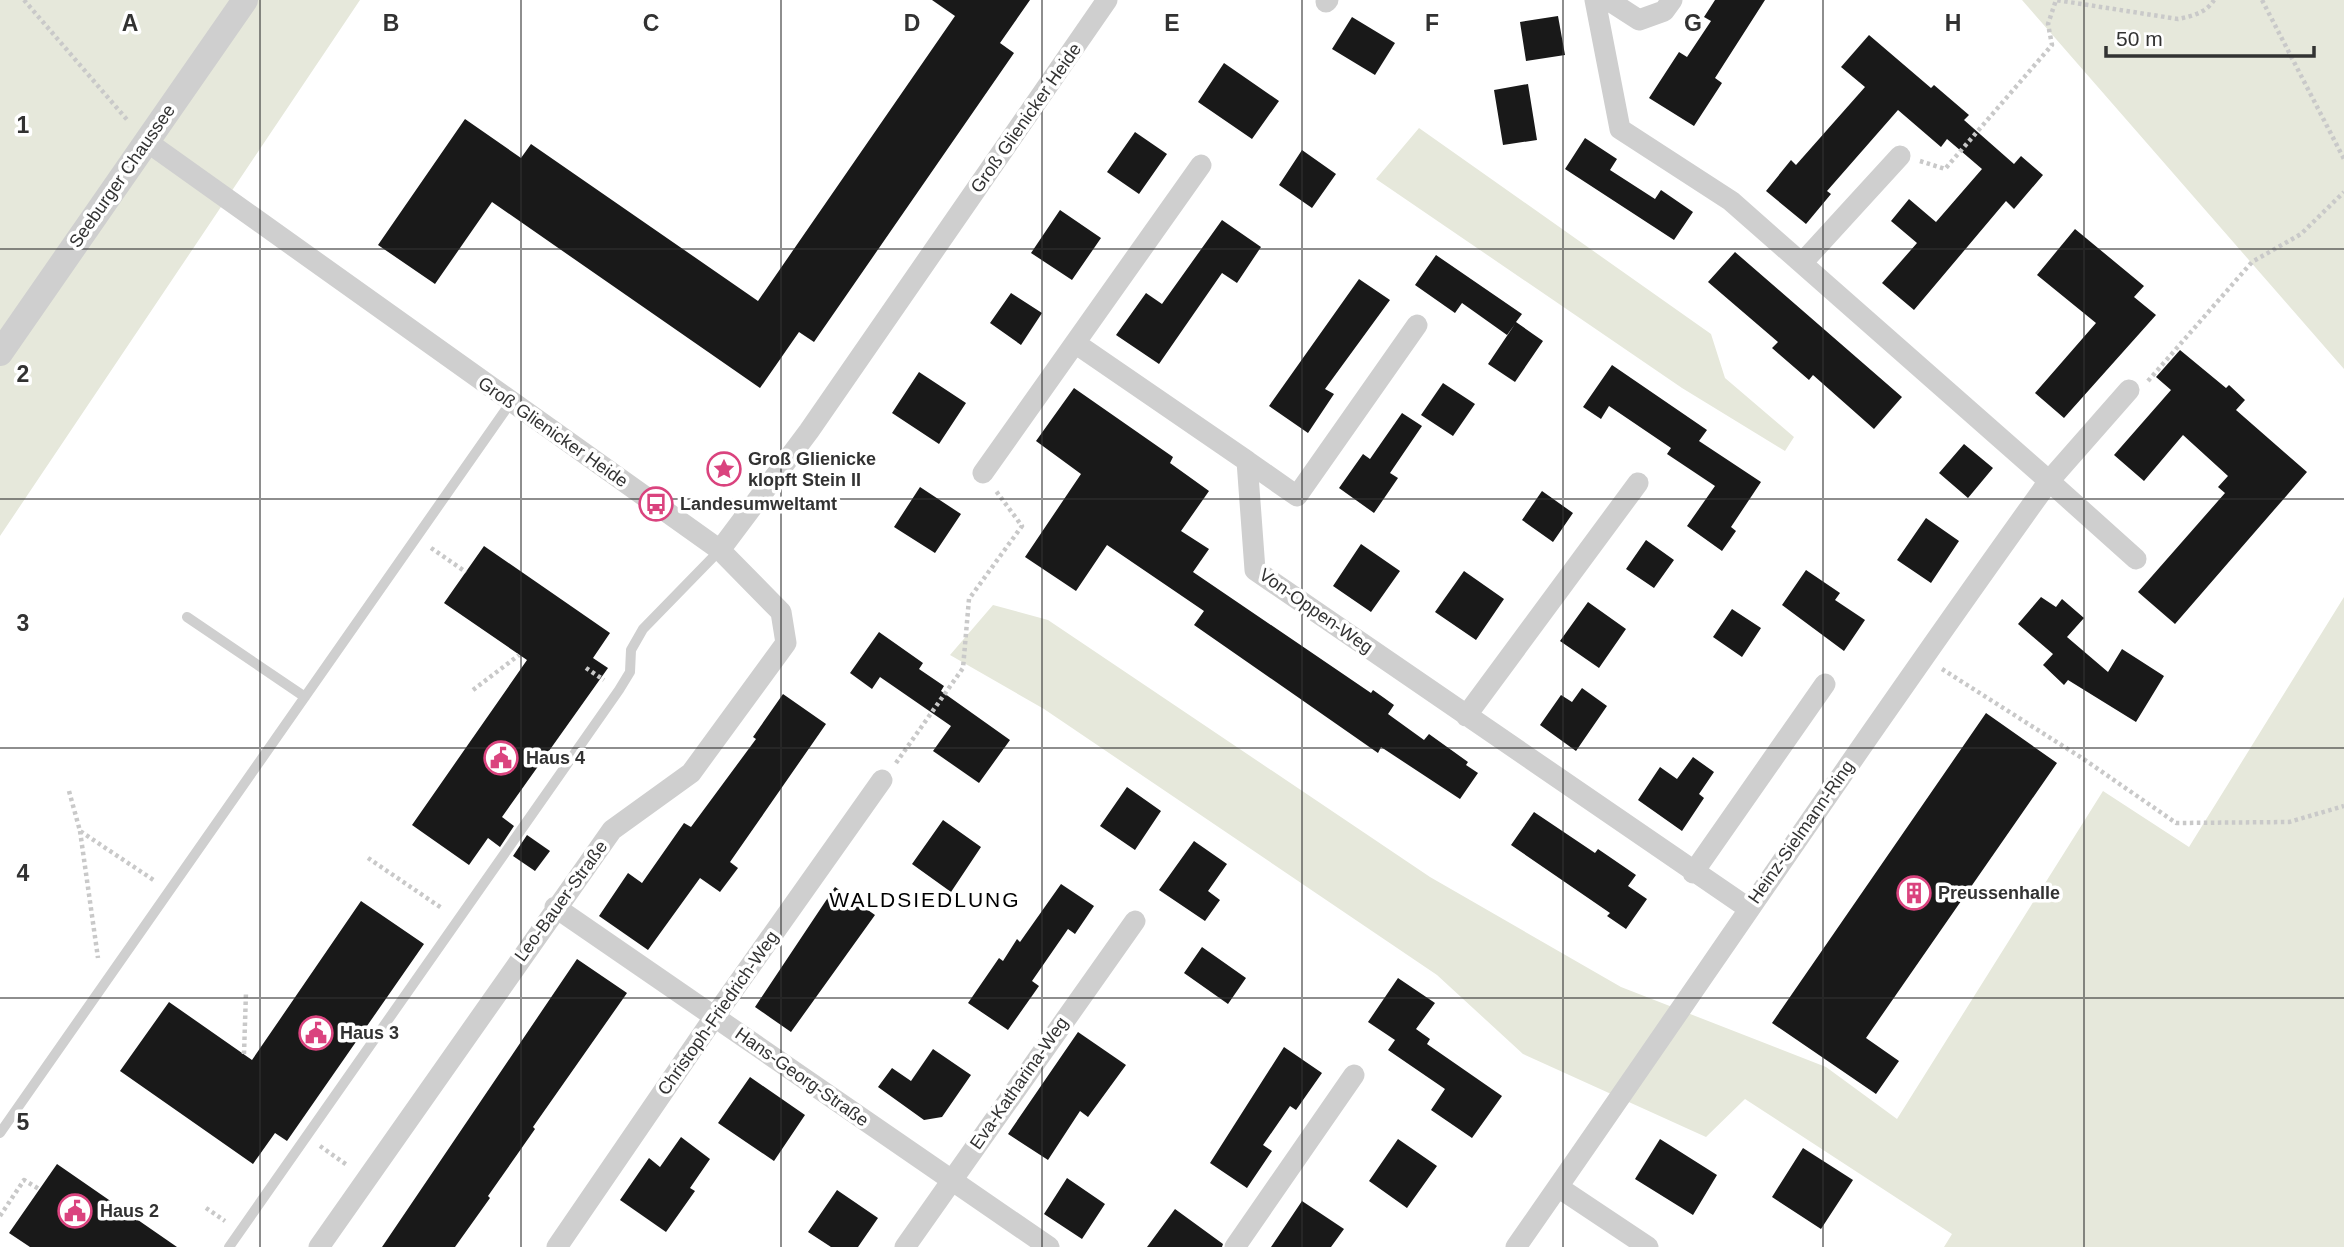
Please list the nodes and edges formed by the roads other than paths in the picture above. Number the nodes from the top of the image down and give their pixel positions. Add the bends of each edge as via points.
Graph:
1 (245, 0) edge
2 (1107, 0) edge
3 (1595, 0) edge
4 (1608, 0) edge
5 (1671, 0) edge
6 (146, 141) junction
7 (1900, 156) road end
8 (1201, 165) dead end
9 (1801, 263) junction
10 (1417, 325) dead end
11 (1075, 343) junction
12 (0, 353) edge
13 (2129, 390) road end
14 (511, 402) junction
15 (1247, 461) junction
16 (983, 473) road end
17 (2049, 481) junction
18 (1638, 483) dead end
19 (720, 550) junction
20 (2136, 559) dead end
21 (187, 617) dead end
22 (1825, 684) dead end
23 (305, 696) junction
24 (1466, 716) junction
25 (882, 780) road end
26 (1693, 873) junction
27 (555, 907) junction
28 (1748, 908) junction
29 (1135, 920) dead end
30 (715, 1016) junction
31 (1354, 1075) dead end
32 (0, 1133) edge
33 (950, 1180) junction
34 (1558, 1187) junction
35 (229, 1247) edge
36 (319, 1247) edge
37 (557, 1247) edge
38 (905, 1247) edge
39 (1049, 1247) edge
40 (1235, 1247) edge
41 (1517, 1247) edge
42 (1648, 1247) edge

1 - 6 street, Seeburger Chaussee
2 - 19 street, Groß Glienicker Heide via 809,431
3 - 9 street via 1620,129 1731,201
4 - 5 street via 1639,20 1664,11
6 - 12 street, Seeburger Chaussee
6 - 14 street, Groß Glienicker Heide
7 - 9 street
8 - 11 street
9 - 17 street
10 - 15 street via 1297,496
11 - 15 street
11 - 16 street
13 - 17 street, Heinz-Sielmann-Ring
14 - 19 street, Groß Glienicker Heide
14 - 23 lane
15 - 24 street, Von-Oppen-Weg via 1255,570
17 - 20 street
17 - 28 street, Heinz-Sielmann-Ring
18 - 24 street
19 - 27 street, Leo-Bauer-Straße via 780,612 786,643 691,773 612,830
19 - 35 lane via 643,629 631,650 630,672
21 - 23 lane
22 - 26 street
23 - 32 lane
24 - 26 street, Von-Oppen-Weg
25 - 30 street, Christoph-Friedrich-Weg
26 - 28 street, Von-Oppen-Weg
27 - 30 street, Hans-Georg-Straße
27 - 36 street, Leo-Bauer-Straße
28 - 34 street, Heinz-Sielmann-Ring
29 - 33 street, Eva-Katharina-Weg
30 - 33 street, Hans-Georg-Straße
30 - 37 street, Christoph-Friedrich-Weg
31 - 40 street
33 - 38 street, Eva-Katharina-Weg
33 - 39 street, Hans-Georg-Straße
34 - 41 street, Heinz-Sielmann-Ring
34 - 42 street

